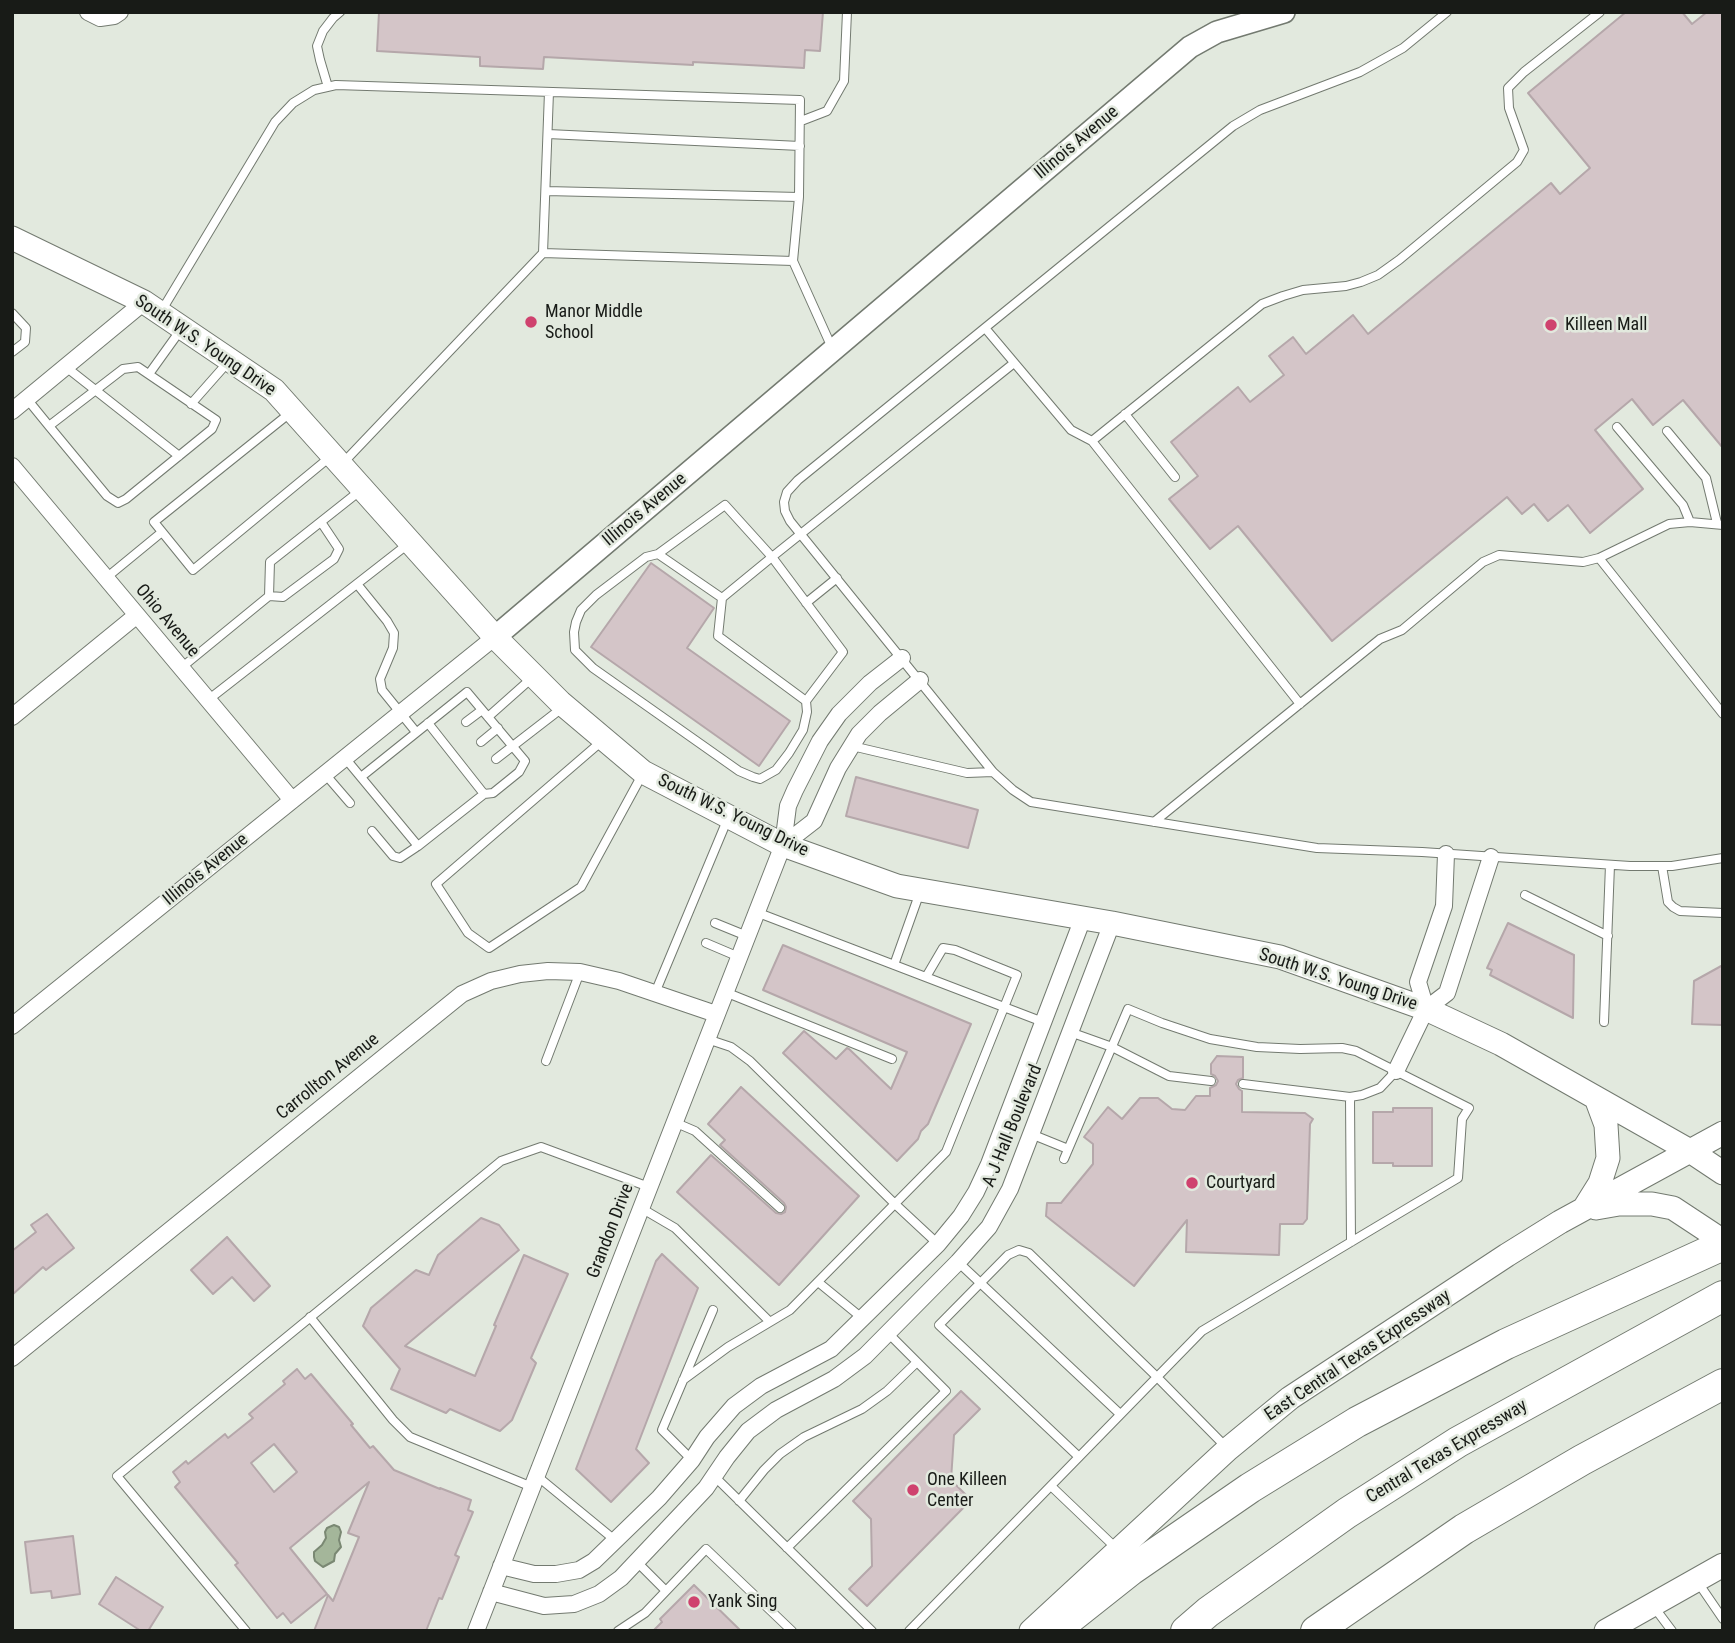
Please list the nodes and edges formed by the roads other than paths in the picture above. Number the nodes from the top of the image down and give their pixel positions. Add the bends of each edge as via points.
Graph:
1 (120, 12) edge
2 (340, 12) edge
3 (847, 12) edge
4 (1284, 12) edge
5 (1447, 12) edge
6 (1600, 12) edge
7 (94, 15) edge
8 (328, 87) junction
9 (550, 92) junction
10 (801, 121) junction
11 (548, 134) junction
12 (800, 146) junction
13 (545, 191) junction
14 (799, 197) junction
15 (14, 244) edge
16 (543, 253) junction
17 (793, 261) junction
18 (152, 307) junction
19 (12, 313) edge
20 (182, 328) junction
21 (985, 328) junction
22 (833, 350) junction
23 (12, 352) edge
24 (229, 360) junction
25 (1014, 363) junction
26 (66, 367) junction
27 (149, 374) junction
28 (96, 390) junction
29 (27, 398) junction
30 (191, 404) junction
31 (12, 411) edge
32 (293, 411) junction
33 (1125, 414) junction
34 (49, 426) junction
35 (1617, 427) dead end
36 (1667, 431) dead end
37 (1092, 441) junction
38 (179, 456) junction
39 (337, 460) junction
40 (12, 466) edge
41 (1175, 477) dead end
42 (362, 489) junction
43 (321, 522) junction
44 (1690, 522) junction
45 (1720, 524) edge
46 (162, 532) junction
47 (800, 534) junction
48 (410, 543) junction
49 (659, 554) junction
50 (772, 557) junction
51 (1599, 558) junction
52 (106, 578) junction
53 (837, 578) junction
54 (357, 584) junction
55 (269, 596) junction
56 (722, 598) junction
57 (806, 603) junction
58 (137, 615) junction
59 (495, 637) junction
60 (902, 658) junction
61 (181, 668) junction
62 (534, 676) junction
63 (920, 680) junction
64 (208, 700) junction
65 (806, 701) junction
66 (1300, 704) junction
67 (565, 706) junction
68 (482, 710) junction
69 (401, 713) junction
70 (1723, 714) edge
71 (12, 717) edge
72 (488, 717) junction
73 (466, 722) dead end
74 (428, 723) junction
75 (498, 728) junction
76 (416, 732) junction
77 (450, 735) dead end
78 (604, 739) junction
79 (442, 741) junction
80 (481, 742) dead end
81 (852, 746) junction
82 (513, 747) junction
83 (465, 754) dead end
84 (345, 758) junction
85 (496, 759) dead end
86 (458, 760) junction
87 (479, 771) dead end
88 (643, 772) junction
89 (993, 772) junction
90 (325, 774) junction
91 (361, 777) junction
92 (471, 777) junction
93 (484, 794) junction
94 (292, 800) junction
95 (350, 803) dead end
96 (729, 817) junction
97 (1154, 822) junction
98 (372, 831) dead end
99 (783, 845) junction
100 (418, 846) junction
101 (1446, 854) junction
102 (1491, 857) junction
103 (1723, 858) edge
104 (1611, 865) junction
105 (1662, 866) junction
106 (921, 890) junction
107 (1525, 895) dead end
108 (756, 912) junction
109 (1723, 913) edge
110 (1083, 918) junction
111 (715, 923) dead end
112 (1112, 923) junction
113 (747, 936) junction
114 (1608, 936) junction
115 (706, 943) dead end
116 (739, 957) junction
117 (894, 965) junction
118 (580, 972) junction
119 (926, 977) junction
120 (725, 992) junction
121 (655, 993) junction
122 (1004, 1007) junction
123 (1426, 1009) junction
124 (716, 1014) junction
125 (1043, 1022) junction
126 (1604, 1022) dead end
127 (12, 1026) edge
128 (1070, 1032) junction
129 (707, 1039) junction
130 (1112, 1047) junction
131 (892, 1059) dead end
132 (546, 1061) dead end
133 (1396, 1071) junction
134 (1211, 1081) dead end
135 (1242, 1084) dead end
136 (1350, 1097) junction
137 (1596, 1098) junction
138 (674, 1122) junction
139 (1723, 1133) edge
140 (1031, 1134) junction
141 (1068, 1149) junction
142 (1690, 1151) junction
143 (1064, 1159) dead end
144 (1723, 1173) edge
145 (649, 1187) junction
146 (895, 1204) junction
147 (641, 1208) junction
148 (779, 1208) dead end
149 (1584, 1209) junction
150 (1351, 1242) junction
151 (1723, 1243) edge
152 (938, 1244) junction
153 (958, 1262) junction
154 (818, 1282) junction
155 (980, 1283) junction
156 (1712, 1302) edge
157 (713, 1310) dead end
158 (310, 1317) junction
159 (863, 1318) junction
160 (770, 1322) junction
161 (888, 1333) junction
162 (12, 1358) edge
163 (917, 1362) junction
164 (1157, 1377) junction
165 (683, 1380) junction
166 (1723, 1384) edge
167 (1120, 1415) junction
168 (1228, 1449) junction
169 (1079, 1457) junction
170 (692, 1460) junction
171 (714, 1476) junction
172 (534, 1481) junction
173 (1051, 1486) junction
174 (739, 1501) junction
175 (1464, 1529) junction
176 (616, 1541) junction
177 (787, 1548) junction
178 (1118, 1550) junction
179 (637, 1562) junction
180 (1723, 1565) edge
181 (501, 1566) junction
182 (1697, 1580) junction
183 (666, 1591) junction
184 (491, 1592) junction
185 (1652, 1605) junction
186 (1723, 1619) edge
187 (246, 1631) edge
188 (476, 1631) edge
189 (618, 1631) edge
190 (792, 1631) edge
191 (872, 1631) edge
192 (909, 1631) edge
193 (1031, 1631) edge
194 (1054, 1631) edge
195 (1186, 1631) edge
196 (1316, 1631) edge
197 (1343, 1631) edge
198 (1606, 1631) edge
199 (1672, 1631) edge

1 - 7 street
2 - 8 lane via 317,46
3 - 10 lane via 844,81 827,111
4 - 22 street, Illinois Avenue via 1217,32 1190,47
5 - 21 lane via 1403,48 1360,72 1260,110 1233,126
6 - 33 lane via 1508,88 1509,108 1524,150 1517,162 1378,275 1346,286 1303,290 1262,304
8 - 9 lane
8 - 18 lane via 293,103 275,122
9 - 10 lane via 800,100
9 - 11 lane
10 - 12 lane
11 - 12 lane
11 - 13 lane
12 - 14 lane
13 - 14 lane
13 - 16 lane
14 - 17 lane
15 - 18 main road, South W.S. Young Drive
16 - 17 lane
16 - 39 lane
17 - 22 lane
18 - 20 main road, South W.S. Young Drive
18 - 26 street
19 - 23 lane via 26,328 25,342
20 - 24 main road, South W.S. Young Drive
20 - 27 lane
21 - 25 lane
21 - 47 lane via 787,492 785,510
22 - 59 street, Illinois Avenue
24 - 30 lane
24 - 32 main road, South W.S. Young Drive via 274,390
25 - 37 lane via 1071,430
25 - 47 lane
26 - 28 lane
26 - 29 street
27 - 28 lane via 138,367 123,369
27 - 30 lane
28 - 34 lane
28 - 38 lane
29 - 31 street
29 - 34 lane
30 - 38 lane via 216,420 212,429
32 - 39 main road, South W.S. Young Drive
32 - 46 lane via 154,522
33 - 37 lane
33 - 41 lane
34 - 38 lane via 107,496 118,503
35 - 44 lane via 1683,505
36 - 45 lane via 1706,478
37 - 66 lane
39 - 42 main road, South W.S. Young Drive
39 - 46 lane via 193,570
40 - 52 street, Ohio Avenue
42 - 43 lane
42 - 48 main road, South W.S. Young Drive
43 - 55 lane via 270,562
43 - 55 lane via 340,549 334,559 283,597
44 - 45 lane
44 - 51 lane via 1670,524
46 - 52 lane
47 - 50 lane
47 - 53 lane
48 - 54 lane
48 - 59 main road, South W.S. Young Drive
49 - 50 lane via 726,505
49 - 56 lane
49 - 65 lane via 646,557 581,610 574,632 575,650 593,668 738,771 760,779 776,770 803,730
50 - 56 lane
50 - 57 lane
51 - 66 lane via 1583,562 1499,555 1483,562 1402,630 1380,639
51 - 70 lane
52 - 58 street, Ohio Avenue
53 - 57 lane
53 - 60 lane
54 - 64 lane
54 - 69 lane via 394,633 380,679 382,690
55 - 61 lane
56 - 65 lane via 718,636
57 - 65 lane via 843,652
58 - 61 street, Ohio Avenue
58 - 71 street
59 - 62 main road, South W.S. Young Drive
59 - 69 street, Illinois Avenue
60 - 63 lane
60 - 99 street, Grandon Drive via 839,714 820,741 788,806
61 - 64 street, Ohio Avenue
62 - 67 main road, South W.S. Young Drive
62 - 72 lane
63 - 81 street via 880,713
63 - 89 lane
64 - 94 street, Ohio Avenue
66 - 97 lane
67 - 78 main road, South W.S. Young Drive
67 - 82 lane
68 - 72 lane
68 - 73 lane
68 - 74 lane via 467,692
69 - 76 lane
69 - 84 street, Illinois Avenue
72 - 75 lane
74 - 76 lane
74 - 79 lane
75 - 80 lane
75 - 82 lane
76 - 91 lane
77 - 79 lane
78 - 88 main road, South W.S. Young Drive
78 - 88 lane via 436,884 468,933 489,948 581,887
79 - 86 lane
81 - 89 lane via 967,773
81 - 99 street via 814,821
82 - 85 lane
82 - 93 lane via 525,761 519,772
83 - 86 lane
84 - 90 street, Illinois Avenue
84 - 91 lane
86 - 92 lane
87 - 92 lane
88 - 96 main road, South W.S. Young Drive
89 - 97 lane via 1031,802
90 - 94 street, Illinois Avenue
90 - 95 lane
91 - 100 lane
92 - 93 lane
93 - 100 lane
94 - 127 street, Illinois Avenue
96 - 99 main road, South W.S. Young Drive
96 - 121 lane via 693,914
97 - 101 lane via 1317,848
98 - 100 lane via 393,856 400,858
99 - 106 main road, South W.S. Young Drive via 897,886
99 - 108 street, Grandon Drive
101 - 102 lane
101 - 123 street via 1444,906 1418,982
102 - 104 lane
102 - 123 street via 1447,993
103 - 105 lane
104 - 105 lane
104 - 114 lane
105 - 109 lane via 1672,907
106 - 110 main road, South W.S. Young Drive
106 - 117 lane
107 - 114 lane
108 - 113 street, Grandon Drive
108 - 117 lane
110 - 112 main road, South W.S. Young Drive
110 - 125 street, A J Hall Boulevard
111 - 113 lane
112 - 123 main road, South W.S. Young Drive via 1280,957
112 - 128 street, A J Hall Boulevard
113 - 116 street, Grandon Drive
114 - 126 lane
115 - 116 lane
116 - 120 street, Grandon Drive
117 - 119 lane
118 - 121 street, Carrollton Avenue
118 - 132 lane
118 - 162 street, Carrollton Avenue via 520,974 462,994
119 - 122 lane
119 - 122 lane via 943,948 955,950 1017,975
120 - 124 street, Grandon Drive
120 - 131 lane
121 - 124 street, Carrollton Avenue
122 - 125 lane
122 - 146 lane via 946,1152
123 - 133 street
123 - 137 main road, South W.S. Young Drive via 1501,1044
124 - 129 street, Grandon Drive
125 - 128 street
125 - 152 street, A J Hall Boulevard via 976,1192
128 - 130 lane
128 - 140 street, A J Hall Boulevard
129 - 138 street, Grandon Drive
129 - 146 lane via 750,1060
130 - 133 lane via 1128,1009 1210,1039 1257,1047 1342,1048
130 - 134 lane via 1169,1076
130 - 141 lane
133 - 136 lane via 1380,1088
133 - 150 lane via 1469,1108 1462,1119 1458,1178
135 - 136 lane
136 - 150 lane
137 - 142 main road, South W.S. Young Drive
137 - 149 main road via 1606,1125 1608,1158
138 - 145 street, Grandon Drive
138 - 148 lane via 695,1131
139 - 142 main road, East Central Texas Expressway
140 - 141 lane
140 - 153 street, A J Hall Boulevard via 989,1227
141 - 143 lane
142 - 144 main road, South W.S. Young Drive
142 - 149 main road, East Central Texas Expressway
145 - 147 street, Grandon Drive
145 - 158 lane via 541,1147 501,1161
146 - 152 lane
146 - 154 lane
147 - 160 lane via 676,1228
147 - 172 street, Grandon Drive
149 - 151 main road via 1652,1204 1673,1209
149 - 168 main road, East Central Texas Expressway via 1290,1398
150 - 164 lane via 1202,1331
151 - 194 highway via 1506,1344 1357,1422 1130,1570
152 - 153 street
152 - 159 street, A J Hall Boulevard
153 - 155 lane
153 - 161 street, A J Hall Boulevard
154 - 159 lane
154 - 160 lane via 790,1310
155 - 164 lane via 1008,1255 1019,1250 1030,1253
155 - 167 lane
155 - 169 lane via 939,1325
156 - 195 highway, Central Texas Expressway via 1458,1443 1347,1513
157 - 165 lane
158 - 172 lane via 410,1437
158 - 187 lane via 117,1476
159 - 161 street
159 - 170 street, A J Hall Boulevard via 831,1349 761,1386 734,1406
160 - 165 lane
161 - 163 lane
161 - 171 street, A J Hall Boulevard via 834,1380 776,1410 748,1431
163 - 174 lane via 862,1409 780,1454
163 - 177 lane via 946,1391
164 - 167 lane
164 - 168 lane
165 - 170 lane via 662,1430
166 - 175 highway
167 - 169 lane
168 - 178 main road, East Central Texas Expressway
169 - 173 lane
170 - 171 street
170 - 176 street, A J Hall Boulevard
171 - 174 lane
171 - 179 street, A J Hall Boulevard
172 - 176 lane
172 - 181 street, Grandon Drive
173 - 178 lane
173 - 192 lane
174 - 177 lane
175 - 196 highway
175 - 197 highway
176 - 179 street
176 - 181 street, A J Hall Boulevard via 579,1570 534,1574
177 - 191 lane
178 - 193 main road, East Central Texas Expressway
179 - 183 lane
179 - 184 street, A J Hall Boulevard via 599,1594 573,1604 544,1605
180 - 182 main road
181 - 184 street, Grandon Drive
182 - 185 main road
182 - 186 lane
183 - 189 lane
183 - 190 lane via 706,1549
184 - 188 street, Grandon Drive
185 - 198 main road
185 - 199 lane

